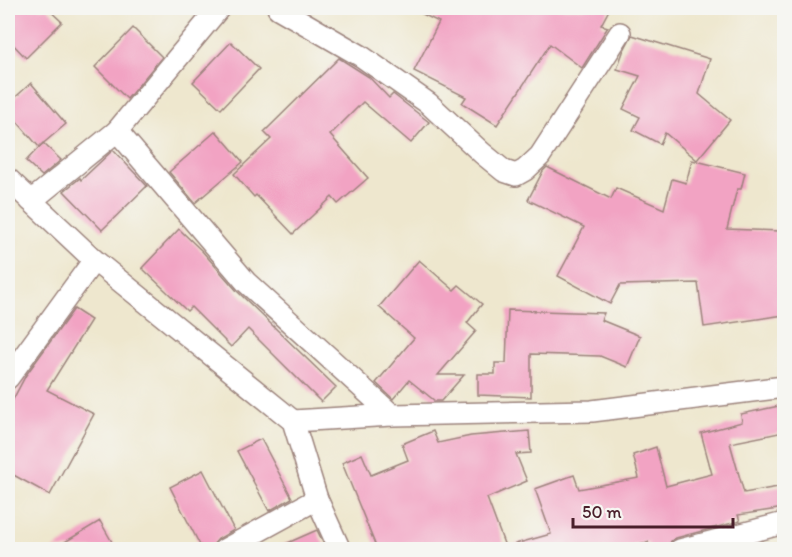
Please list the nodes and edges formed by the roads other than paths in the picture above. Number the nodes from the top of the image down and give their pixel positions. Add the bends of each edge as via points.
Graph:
1 (219, 8) edge
2 (278, 8) edge
3 (620, 33) dead end
4 (117, 131) junction
5 (8, 178) edge
6 (31, 201) junction
7 (94, 260) junction
8 (8, 378) edge
9 (784, 387) edge
10 (392, 415) junction
11 (293, 421) junction
12 (317, 499) junction
13 (784, 523) edge
14 (224, 549) edge
15 (340, 549) edge
16 (680, 549) edge

1 - 4 street
2 - 3 street via 361,56 428,103 504,171 516,175 540,156
4 - 6 street
4 - 10 street via 246,282
5 - 6 street
6 - 7 street
7 - 8 street
7 - 11 street
9 - 10 street via 592,411
10 - 11 street
11 - 12 street
12 - 14 street
12 - 15 street
13 - 16 street

